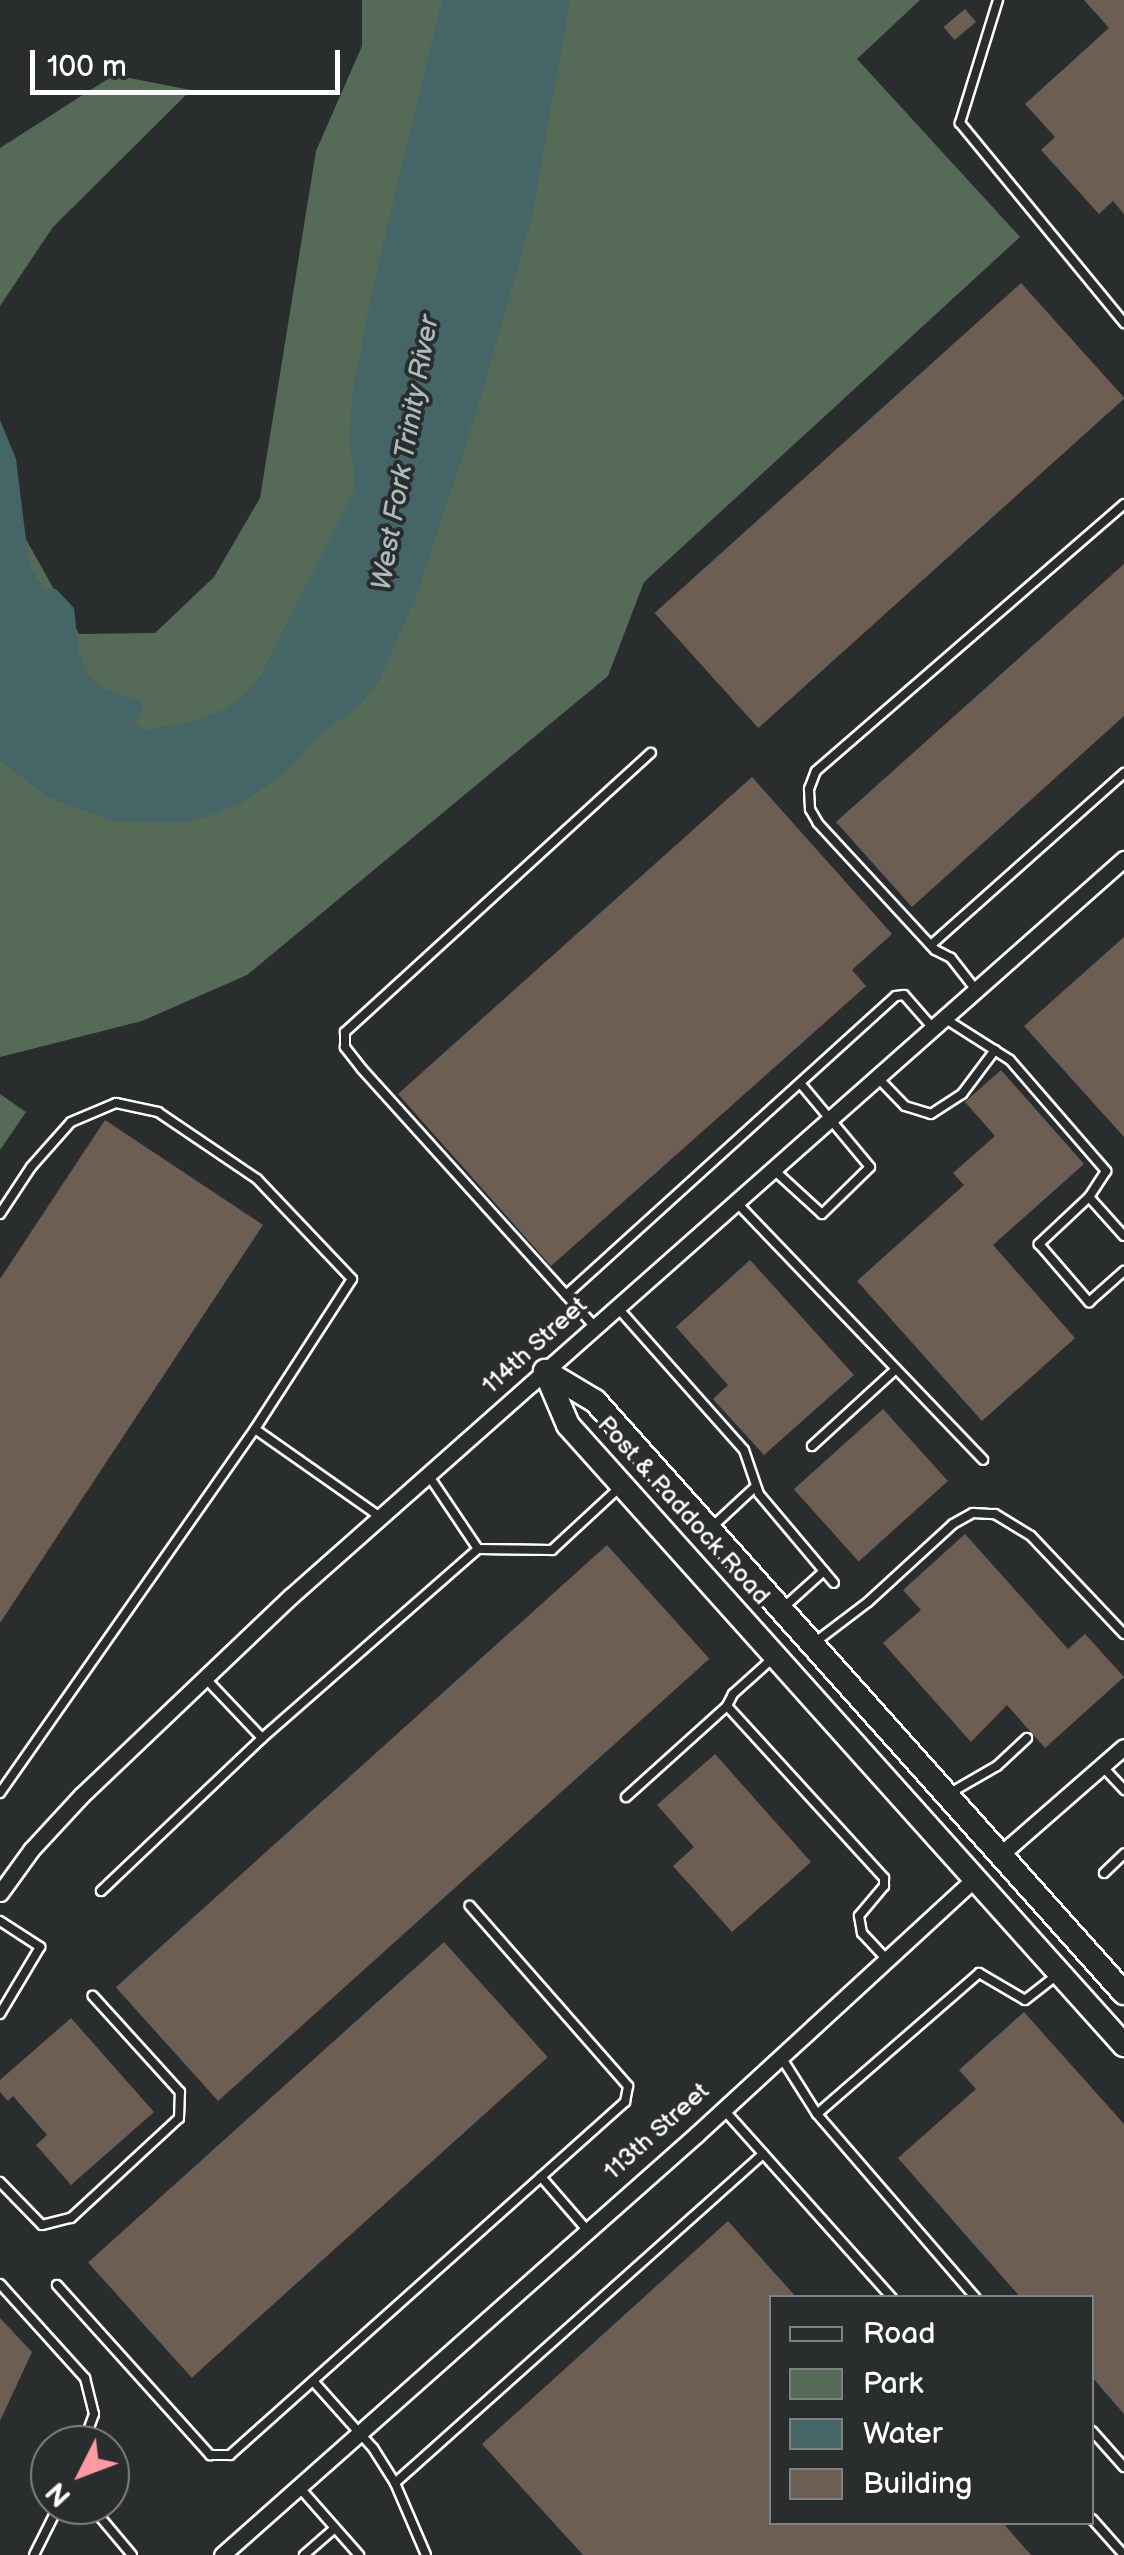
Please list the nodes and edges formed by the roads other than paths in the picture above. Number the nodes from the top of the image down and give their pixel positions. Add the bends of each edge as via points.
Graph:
1 (998, 0) edge
2 (1124, 323) edge
3 (1124, 504) edge
4 (651, 753) dead end
5 (1124, 773) edge
6 (1124, 858) edge
7 (931, 945) junction
8 (976, 990) junction
9 (938, 1023) junction
10 (995, 1050) junction
11 (877, 1077) junction
12 (800, 1083) junction
13 (831, 1118) junction
14 (773, 1169) junction
15 (1090, 1197) junction
16 (736, 1202) junction
17 (0, 1214) edge
18 (1124, 1236) edge
19 (1124, 1272) edge
20 (566, 1295) junction
21 (617, 1307) junction
22 (595, 1327) junction
23 (896, 1368) junction
24 (545, 1371) junction
25 (255, 1429) junction
26 (812, 1446) dead end
27 (983, 1460) dead end
28 (428, 1474) junction
29 (622, 1485) junction
30 (756, 1486) junction
31 (380, 1517) junction
32 (710, 1528) junction
33 (478, 1550) junction
34 (824, 1571) junction
35 (834, 1583) dead end
36 (782, 1608) junction
37 (1124, 1634) edge
38 (814, 1643) junction
39 (782, 1661) junction
40 (204, 1678) junction
41 (728, 1706) junction
42 (262, 1738) junction
43 (1028, 1738) dead end
44 (1121, 1755) edge
45 (1102, 1766) junction
46 (1124, 1790) edge
47 (0, 1793) edge
48 (948, 1796) junction
49 (626, 1797) dead end
50 (1124, 1854) edge
51 (1000, 1855) junction
52 (1104, 1873) dead end
53 (974, 1880) junction
54 (101, 1891) dead end
55 (0, 1893) edge
56 (470, 1906) dead end
57 (0, 1920) edge
58 (886, 1960) junction
59 (1059, 1974) junction
60 (1124, 1993) edge
61 (93, 1996) dead end
62 (0, 2014) edge
63 (1124, 2045) edge
64 (781, 2057) junction
65 (724, 2110) junction
66 (817, 2114) junction
67 (764, 2154) junction
68 (541, 2178) junction
69 (0, 2182) edge
70 (588, 2230) junction
71 (0, 2284) edge
72 (58, 2284) dead end
73 (889, 2295) edge
74 (973, 2295) edge
75 (313, 2382) junction
76 (90, 2425) edge
77 (359, 2432) junction
78 (1094, 2433) edge
79 (1124, 2467) edge
80 (395, 2483) junction
81 (298, 2486) junction
82 (1094, 2521) edge
83 (48, 2525) edge
84 (107, 2525) edge
85 (334, 2528) junction
86 (34, 2555) edge
87 (132, 2555) edge
88 (222, 2555) edge
89 (304, 2555) edge
90 (359, 2555) edge
91 (426, 2555) edge
92 (1124, 2555) edge

1 - 2 lane via 960,122
3 - 7 lane via 816,771 810,809 818,823
4 - 20 lane via 345,1032 346,1047 362,1069
5 - 7 lane
6 - 8 street, 114th Street
7 - 8 lane
8 - 9 street, 114th Street
9 - 10 lane
9 - 11 street, 114th Street
9 - 12 lane via 900,994
10 - 11 lane via 962,1094 931,1114 905,1106
10 - 15 lane via 1106,1171
11 - 13 street, 114th Street
12 - 13 lane
12 - 20 lane
13 - 14 street, 114th Street
13 - 14 lane via 870,1168 822,1214
14 - 16 street, 114th Street
15 - 18 lane
15 - 19 lane via 1040,1244 1089,1302
16 - 21 street, 114th Street
16 - 23 lane
17 - 25 lane via 70,1122 116,1103 158,1112 258,1179 352,1279
20 - 22 lane
21 - 22 street, 114th Street
21 - 30 lane via 744,1450
22 - 24 street, 114th Street
23 - 26 lane
23 - 27 lane
24 - 28 street, 114th Street
24 - 29 street, Post & Paddock Road via 568,1425
24 - 32 street, Post & Paddock Road via 595,1401
25 - 31 lane
25 - 47 lane
28 - 31 street, 114th Street
28 - 33 lane
29 - 33 lane via 552,1550
29 - 39 street, Post & Paddock Road
30 - 32 lane
30 - 34 lane
31 - 40 street, 114th Street
32 - 36 street, Post & Paddock Road
33 - 42 lane
34 - 35 lane
34 - 36 lane
36 - 38 street, Post & Paddock Road
37 - 38 lane via 1032,1536 995,1514 973,1513
38 - 39 street
38 - 48 street, Post & Paddock Road
39 - 41 lane via 732,1694
39 - 53 street, Post & Paddock Road
40 - 42 lane
40 - 55 street, 114th Street via 82,1795
41 - 49 lane
41 - 58 lane via 884,1878 859,1916 862,1933
42 - 54 lane
43 - 48 lane
44 - 45 street, 113th Street
45 - 46 lane
45 - 51 street, 113th Street
48 - 51 street, Post & Paddock Road
50 - 52 lane
51 - 53 street, 113th Street
51 - 60 street, Post & Paddock Road
53 - 58 street, 113th Street
53 - 59 street, Post & Paddock Road
56 - 68 lane via 628,2086 625,2102
57 - 62 lane via 40,1947
58 - 64 street, 113th Street
59 - 63 street, Post & Paddock Road
59 - 66 lane via 1026,2000 979,1973
61 - 69 lane via 180,2092 179,2118 71,2218 42,2225
64 - 65 street, 113th Street
64 - 66 lane
65 - 67 lane
65 - 70 street, 113th Street
66 - 74 lane
67 - 73 lane
67 - 80 lane
68 - 70 lane
68 - 75 lane
70 - 77 street, 113th Street
71 - 76 lane via 85,2378 94,2414
72 - 75 lane via 210,2455 230,2456
75 - 77 lane
77 - 80 lane
77 - 81 street, 113th Street
78 - 79 lane
80 - 91 lane
81 - 85 lane
81 - 88 street, 113th Street
82 - 92 lane
83 - 86 lane
84 - 87 lane
85 - 89 lane
85 - 90 lane

